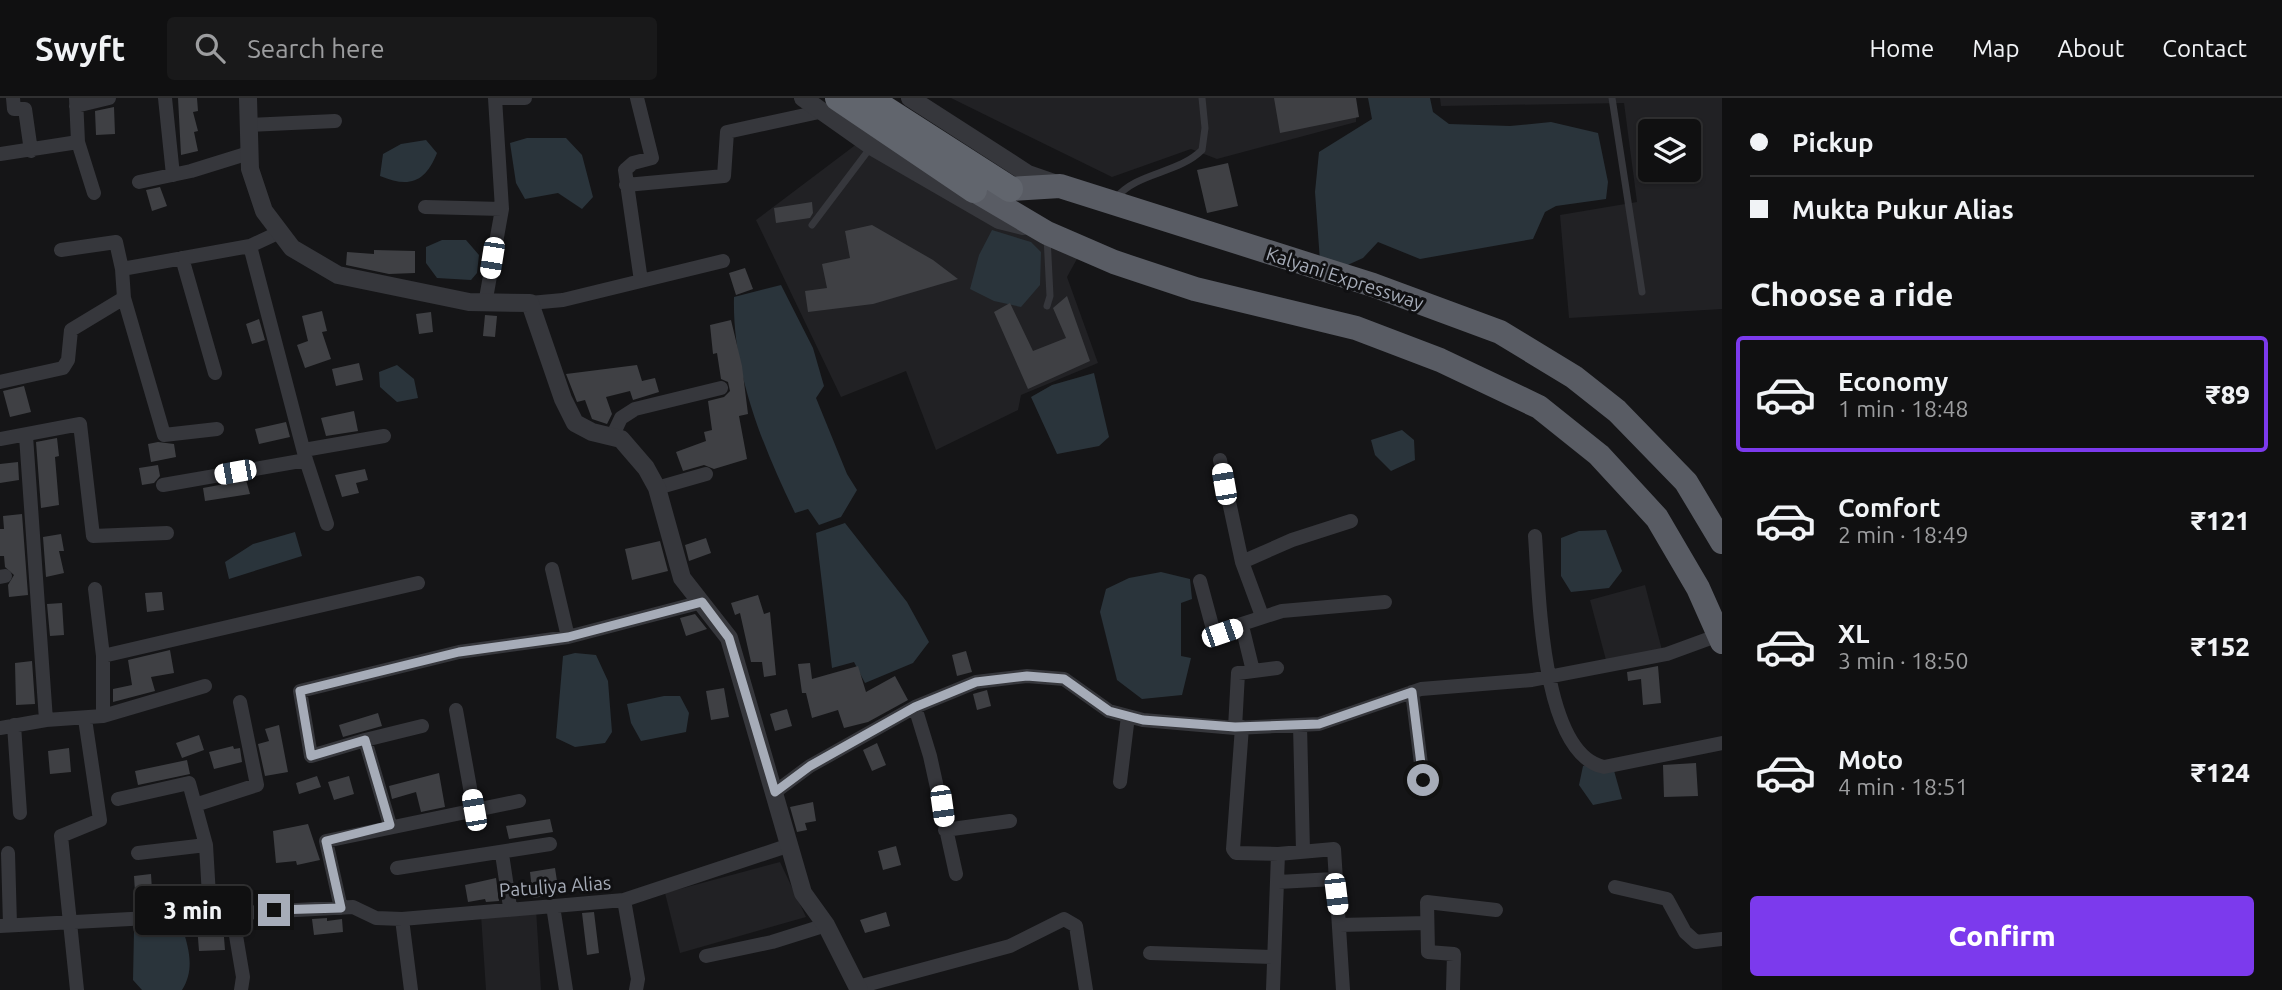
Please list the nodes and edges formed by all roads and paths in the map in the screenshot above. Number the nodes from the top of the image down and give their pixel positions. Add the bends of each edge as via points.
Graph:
1 (13, 98) edge
2 (109, 98) edge
3 (165, 98) edge
4 (248, 98) edge
5 (495, 98) edge
6 (501, 98) edge
7 (525, 98) edge
8 (637, 98) edge
9 (803, 98) edge
10 (868, 98) edge
11 (910, 98) edge
12 (1202, 98) edge
13 (1612, 98) edge
14 (76, 102) edge
15 (829, 105) edge
16 (335, 121) dead end
17 (249, 125) junction
18 (78, 142) junction
19 (871, 146) junction
20 (31, 151) junction
21 (249, 153) junction
22 (0, 154) edge
23 (173, 175) junction
24 (139, 182) dead end
25 (626, 184) junction
26 (1060, 186) junction
27 (1010, 189) joint
28 (974, 190) joint
29 (94, 193) dead end
30 (1111, 204) junction
31 (425, 208) dead end
32 (502, 209) junction
33 (812, 225) dead end
34 (280, 232) junction
35 (1047, 233) junction
36 (250, 246) junction
37 (61, 250) dead end
38 (182, 258) junction
39 (723, 261) dead end
40 (122, 269) junction
41 (641, 281) junction
42 (1642, 292) dead end
43 (124, 298) junction
44 (530, 303) junction
45 (485, 304) junction
46 (1047, 306) dead end
47 (215, 373) dead end
48 (0, 382) edge
49 (722, 388) dead end
50 (217, 429) dead end
51 (26, 436) junction
52 (384, 436) dead end
53 (612, 437) junction
54 (0, 439) edge
55 (305, 455) junction
56 (1220, 460) dead end
57 (706, 474) dead end
58 (163, 485) dead end
59 (657, 488) junction
60 (1351, 521) dead end
61 (327, 524) dead end
62 (167, 533) dead end
63 (1535, 536) dead end
64 (1722, 542) edge
65 (1242, 562) junction
66 (552, 569) dead end
67 (1200, 581) dead end
68 (418, 583) dead end
69 (95, 589) dead end
70 (702, 602) junction
71 (1385, 602) dead end
72 (1262, 616) junction
73 (1242, 626) junction
74 (568, 637) junction
75 (1720, 638) edge
76 (103, 656) junction
77 (1277, 667) dead end
78 (1253, 671) junction
79 (1547, 677) junction
80 (205, 686) dead end
81 (1412, 692) junction
82 (240, 702) dead end
83 (915, 707) junction
84 (456, 710) dead end
85 (103, 716) junction
86 (1128, 716) junction
87 (85, 719) junction
88 (46, 720) junction
89 (1300, 725) junction
90 (7, 726) edge
91 (422, 726) dead end
92 (1238, 727) junction
93 (365, 740) junction
94 (1722, 743) edge
95 (1423, 780) dead end
96 (1120, 782) dead end
97 (775, 792) junction
98 (118, 799) dead end
99 (519, 802) dead end
100 (195, 805) junction
101 (474, 810) junction
102 (20, 813) dead end
103 (1010, 821) dead end
104 (390, 825) junction
105 (945, 830) junction
106 (550, 844) dead end
107 (206, 845) junction
108 (787, 846) junction
109 (1303, 851) junction
110 (8, 853) dead end
111 (138, 853) dead end
112 (502, 854) junction
113 (1278, 854) junction
114 (397, 868) dead end
115 (956, 874) dead end
116 (1334, 880) junction
117 (1278, 882) junction
118 (1615, 887) dead end
119 (624, 900) junction
120 (554, 906) junction
121 (510, 907) junction
122 (341, 908) junction
123 (1496, 910) dead end
124 (232, 912) junction
125 (210, 913) junction
126 (402, 919) junction
127 (69, 922) junction
128 (1427, 923) junction
129 (826, 925) junction
130 (1339, 925) junction
131 (5, 926) edge
132 (1722, 939) edge
133 (1150, 953) dead end
134 (706, 956) dead end
135 (1274, 957) junction
136 (858, 989) edge
137 (76, 990) edge
138 (241, 990) edge
139 (411, 990) edge
140 (566, 990) edge
141 (636, 990) edge
142 (1086, 990) edge
143 (1273, 990) edge
144 (1343, 990) edge
145 (1453, 990) edge

1 - 20 street via 14,109 25,109
2 - 14 street
3 - 23 street
4 - 17 street
5 - 32 street
6 - 7 street
8 - 25 street via 652,158 627,166
9 - 15 street
10 - 27 highway
11 - 26 street, Kalyani Expressway via 1028,174
12 - 30 lane via 1202,150 1186,163 1134,183
13 - 42 lane
14 - 18 street
15 - 19 street
15 - 25 street via 727,132 724,176
15 - 28 highway
16 - 17 street
17 - 21 street
18 - 20 street
18 - 29 street
19 - 33 lane
19 - 35 street via 999,219
20 - 22 street
21 - 23 street
21 - 34 street via 264,211
23 - 24 street
25 - 41 street
26 - 27 highway
26 - 30 highway, Kalyani Expressway
28 - 35 highway
30 - 64 highway, Kalyani Expressway via 1373,285 1500,332 1574,377 1617,411 1686,482
31 - 32 street
32 - 45 street
34 - 36 street
34 - 45 street via 292,248 338,275
35 - 46 lane
35 - 75 highway via 1195,289 1356,328 1440,360 1539,407 1599,455 1657,518 1698,588
36 - 38 street
36 - 55 street
37 - 40 street via 116,243
38 - 40 street
38 - 47 street
39 - 41 street
40 - 43 street
41 - 44 street
43 - 48 street via 71,330 63,368
43 - 50 street via 164,435
44 - 45 street
44 - 53 street via 575,422
49 - 53 street via 635,409 621,418
51 - 54 street
51 - 62 street via 80,424 96,538
51 - 88 street
52 - 55 street
53 - 59 street via 621,439
55 - 58 street
55 - 61 street
56 - 65 street
57 - 59 street
59 - 70 street via 682,578
60 - 65 street
63 - 79 street
65 - 72 street
66 - 74 street
67 - 73 street via 1211,631 1217,634
68 - 76 street
69 - 76 street
70 - 74 street
70 - 97 street via 729,638
71 - 72 street
72 - 73 street
73 - 78 street
74 - 93 street via 459,652 300,691 311,756
75 - 79 street via 1667,654
76 - 85 street
77 - 78 street
78 - 92 street via 1238,673
79 - 81 street
79 - 94 street via 1566,730 1598,766
80 - 85 street
81 - 89 street via 1319,724
81 - 95 street
82 - 100 street via 257,785
83 - 86 street via 976,682 1027,676 1064,679 1109,711
83 - 97 street via 810,766
83 - 105 street
84 - 101 street
85 - 87 street
86 - 92 street
86 - 96 street
87 - 88 street
87 - 127 street via 100,820 61,836
88 - 90 street
89 - 92 street
89 - 109 street
90 - 102 street
91 - 93 street
92 - 113 street via 1233,849 1236,853
93 - 104 street
97 - 108 street
98 - 100 street via 189,783
99 - 101 street
100 - 107 street
101 - 104 street
103 - 105 street
104 - 122 street via 326,841
105 - 115 street
106 - 112 street
107 - 111 street
107 - 125 street
108 - 119 street, Patuliya Alias
108 - 129 street via 803,894
109 - 113 street
109 - 116 street via 1334,849
110 - 131 street
112 - 114 street
112 - 121 street
113 - 117 street
116 - 117 street
116 - 130 street
117 - 135 street
118 - 132 street via 1667,898 1685,932 1696,942
119 - 120 street, Patuliya Alias
119 - 141 street
120 - 121 street, Patuliya Alias
120 - 140 street
121 - 126 street, Patuliya Alias
122 - 124 street, Patuliya Alias
122 - 126 street, Patuliya Alias via 376,919
123 - 128 street via 1427,902
124 - 125 street, Patuliya Alias
124 - 138 street
125 - 127 street, Patuliya Alias
126 - 139 street
127 - 131 street, Patuliya Alias
127 - 137 street
128 - 130 street
128 - 145 street via 1427,952 1454,954
129 - 134 street
129 - 136 street
130 - 144 street
133 - 135 street
135 - 143 street
136 - 142 street via 1010,946 1064,919 1076,926

